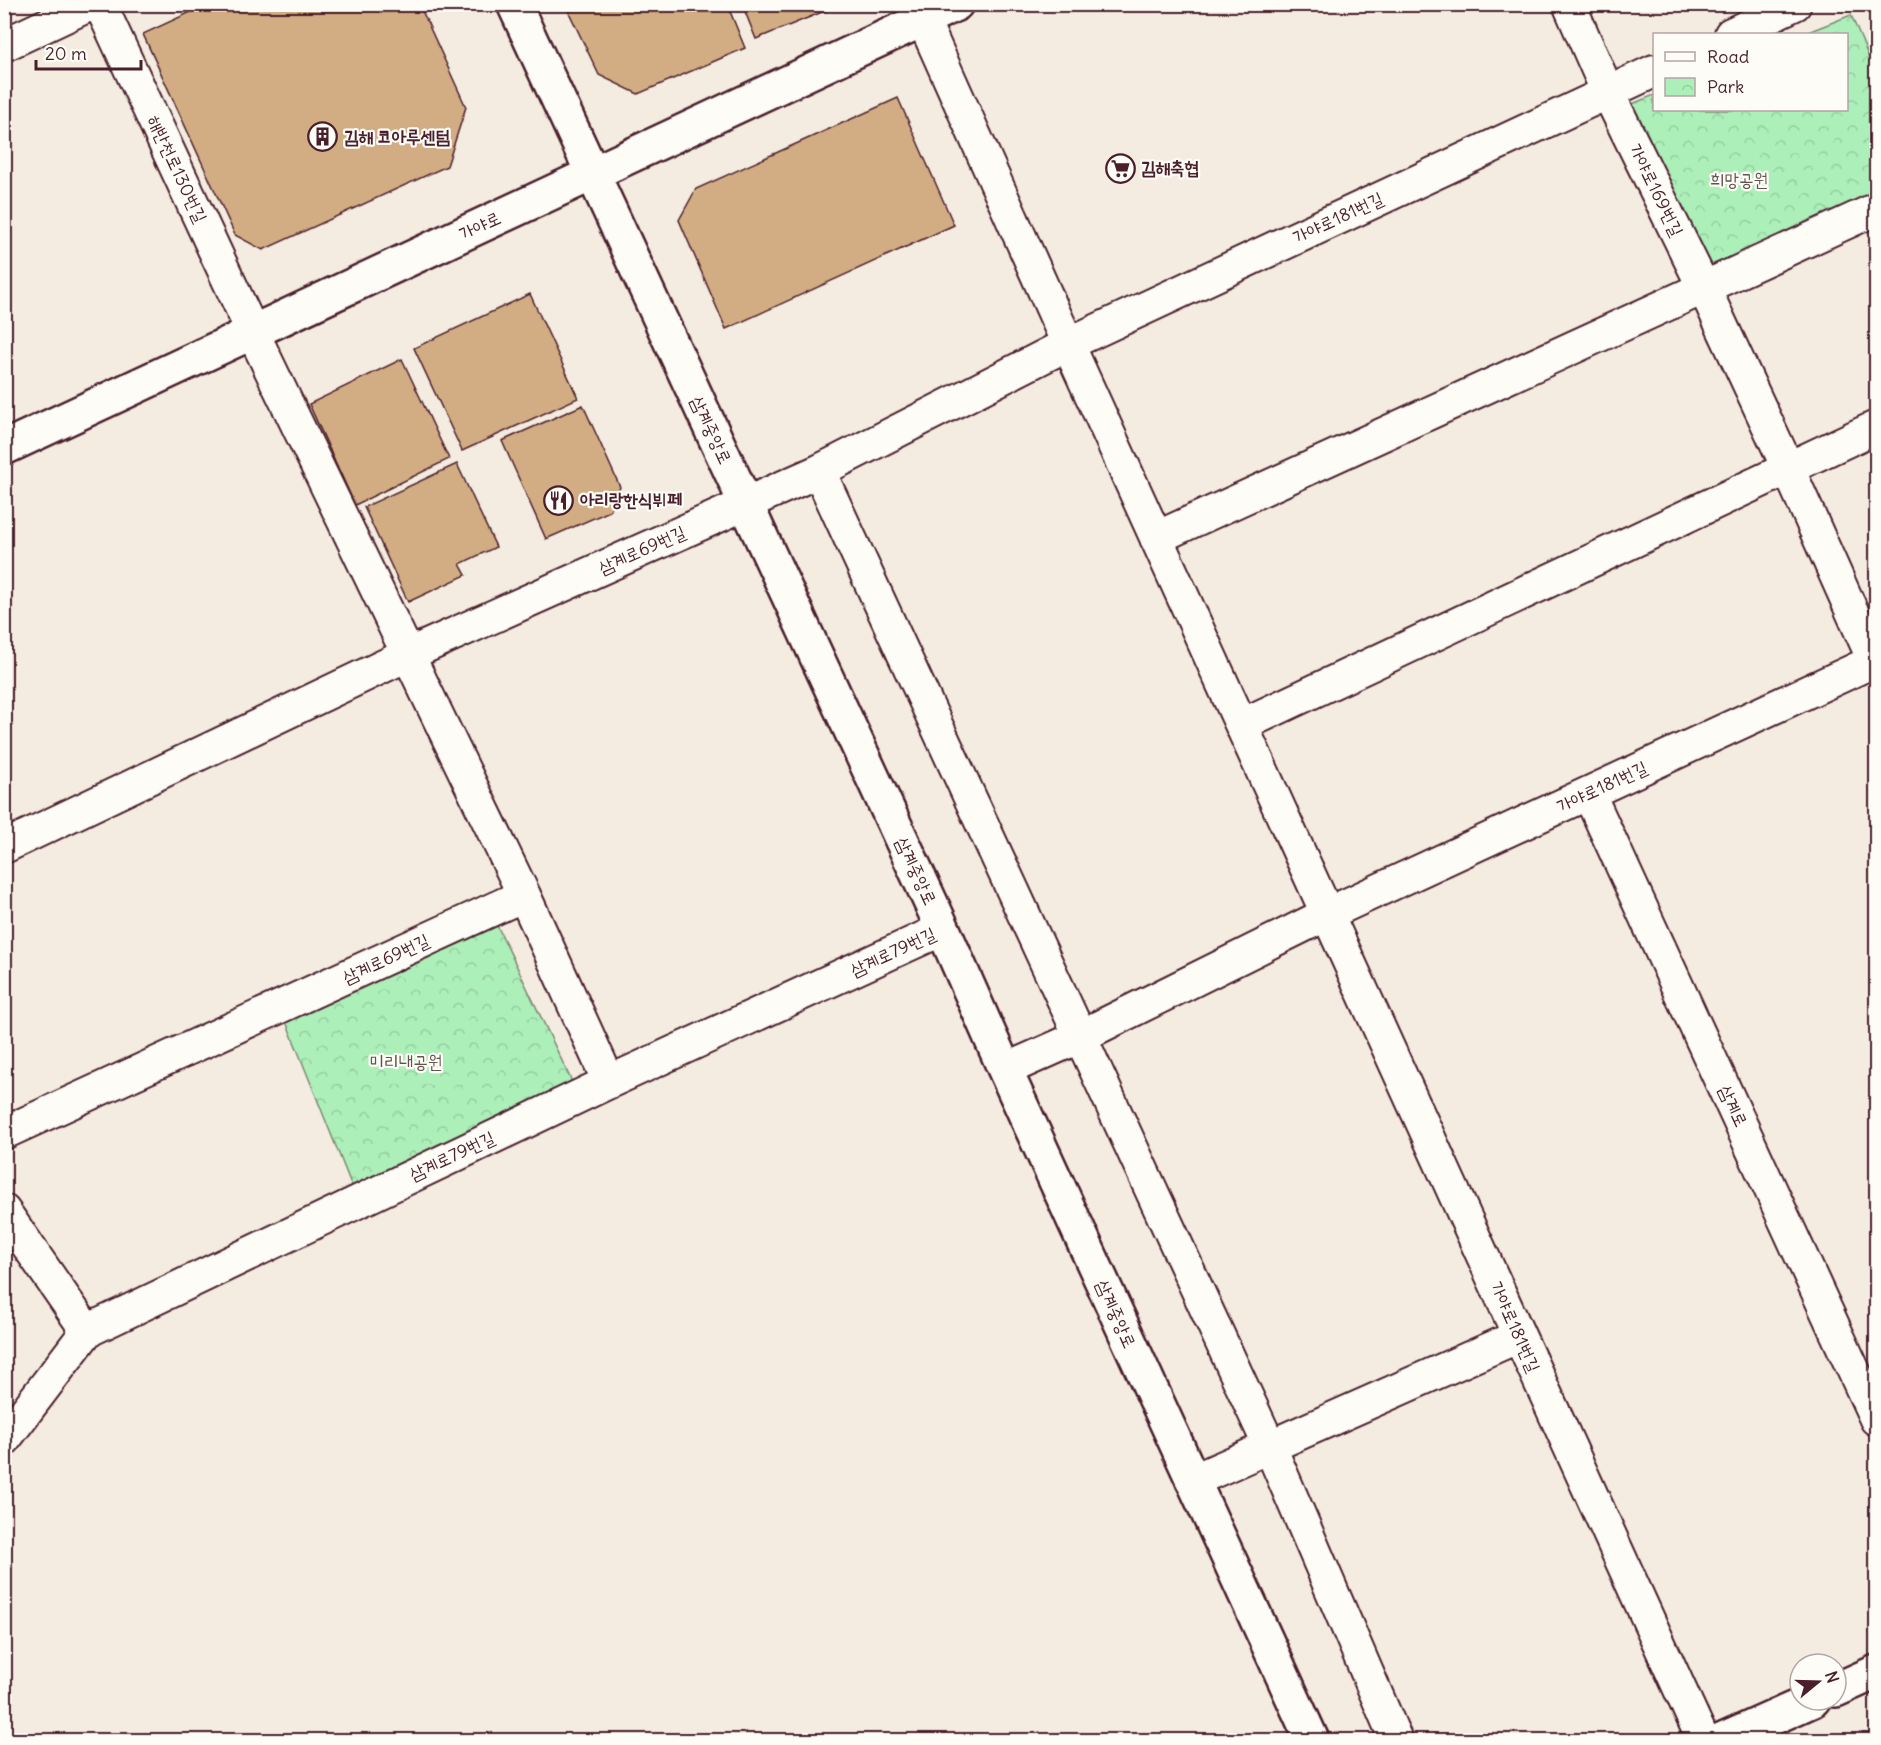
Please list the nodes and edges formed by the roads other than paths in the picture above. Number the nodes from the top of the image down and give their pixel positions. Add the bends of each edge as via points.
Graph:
1 (91, 4) edge
2 (100, 4) edge
3 (514, 4) edge
4 (956, 4) edge
5 (1569, 4) edge
6 (1795, 4) edge
7 (920, 12) edge
8 (1733, 33) edge
9 (4, 45) edge
10 (1653, 71) edge
11 (1608, 93) junction
12 (592, 174) junction
13 (1876, 209) edge
14 (1704, 288) junction
15 (253, 333) junction
16 (1068, 344) junction
17 (1876, 428) edge
18 (4, 448) edge
19 (1788, 468) junction
20 (819, 471) junction
21 (745, 504) junction
22 (1156, 538) junction
23 (407, 655) junction
24 (1875, 661) edge
25 (1242, 725) junction
26 (1589, 794) junction
27 (4, 847) edge
28 (524, 895) junction
29 (1327, 914) junction
30 (943, 929) junction
31 (1079, 1037) junction
32 (1005, 1070) junction
33 (609, 1082) junction
34 (4, 1133) edge
35 (4, 1211) edge
36 (87, 1331) junction
37 (1519, 1336) junction
38 (1876, 1419) edge
39 (4, 1440) edge
40 (1270, 1447) junction
41 (1192, 1481) junction
42 (1876, 1672) edge
43 (1848, 1685) edge
44 (1788, 1711) edge
45 (1312, 1740) edge
46 (1396, 1740) edge
47 (1703, 1740) edge
48 (1723, 1740) edge

1 - 9 street
2 - 15 street, 해반천로130번길
3 - 12 main road, 삼계중앙로
4 - 7 main road, 가야로
5 - 11 street, 가야로169번길
6 - 8 street
7 - 12 main road, 가야로
7 - 16 street, 가야로181번길
10 - 11 street
11 - 14 street, 가야로169번길
11 - 16 street, 가야로181번길
12 - 15 main road, 가야로
12 - 21 main road, 삼계중앙로
13 - 14 street
14 - 19 street, 가야로169번길
14 - 22 street
15 - 18 main road, 가야로
15 - 23 street, 해반천로130번길
16 - 20 street, 삼계로69번길
16 - 22 street, 가야로181번길
17 - 19 street
19 - 24 street, 가야로169번길
19 - 25 street
20 - 21 street, 삼계로69번길
20 - 31 street
21 - 23 street, 삼계로69번길
21 - 30 main road, 삼계중앙로
22 - 25 street, 가야로181번길
23 - 27 street, 삼계로69번길
23 - 28 street
24 - 26 street, 가야로181번길
25 - 29 street, 가야로181번길
26 - 29 street, 가야로181번길
26 - 38 street, 삼계로
28 - 33 street
28 - 34 street, 삼계로69번길
29 - 31 street
29 - 37 street, 가야로181번길
30 - 32 main road, 삼계중앙로
30 - 33 street, 삼계로79번길
31 - 32 street
31 - 40 street
32 - 41 main road, 삼계중앙로
33 - 36 street, 삼계로79번길
35 - 36 street
36 - 39 street, 삼계로79번길
37 - 40 street
37 - 47 street, 가야로181번길
40 - 41 street
40 - 46 street
41 - 45 main road, 삼계중앙로
42 - 43 main road
44 - 48 main road

